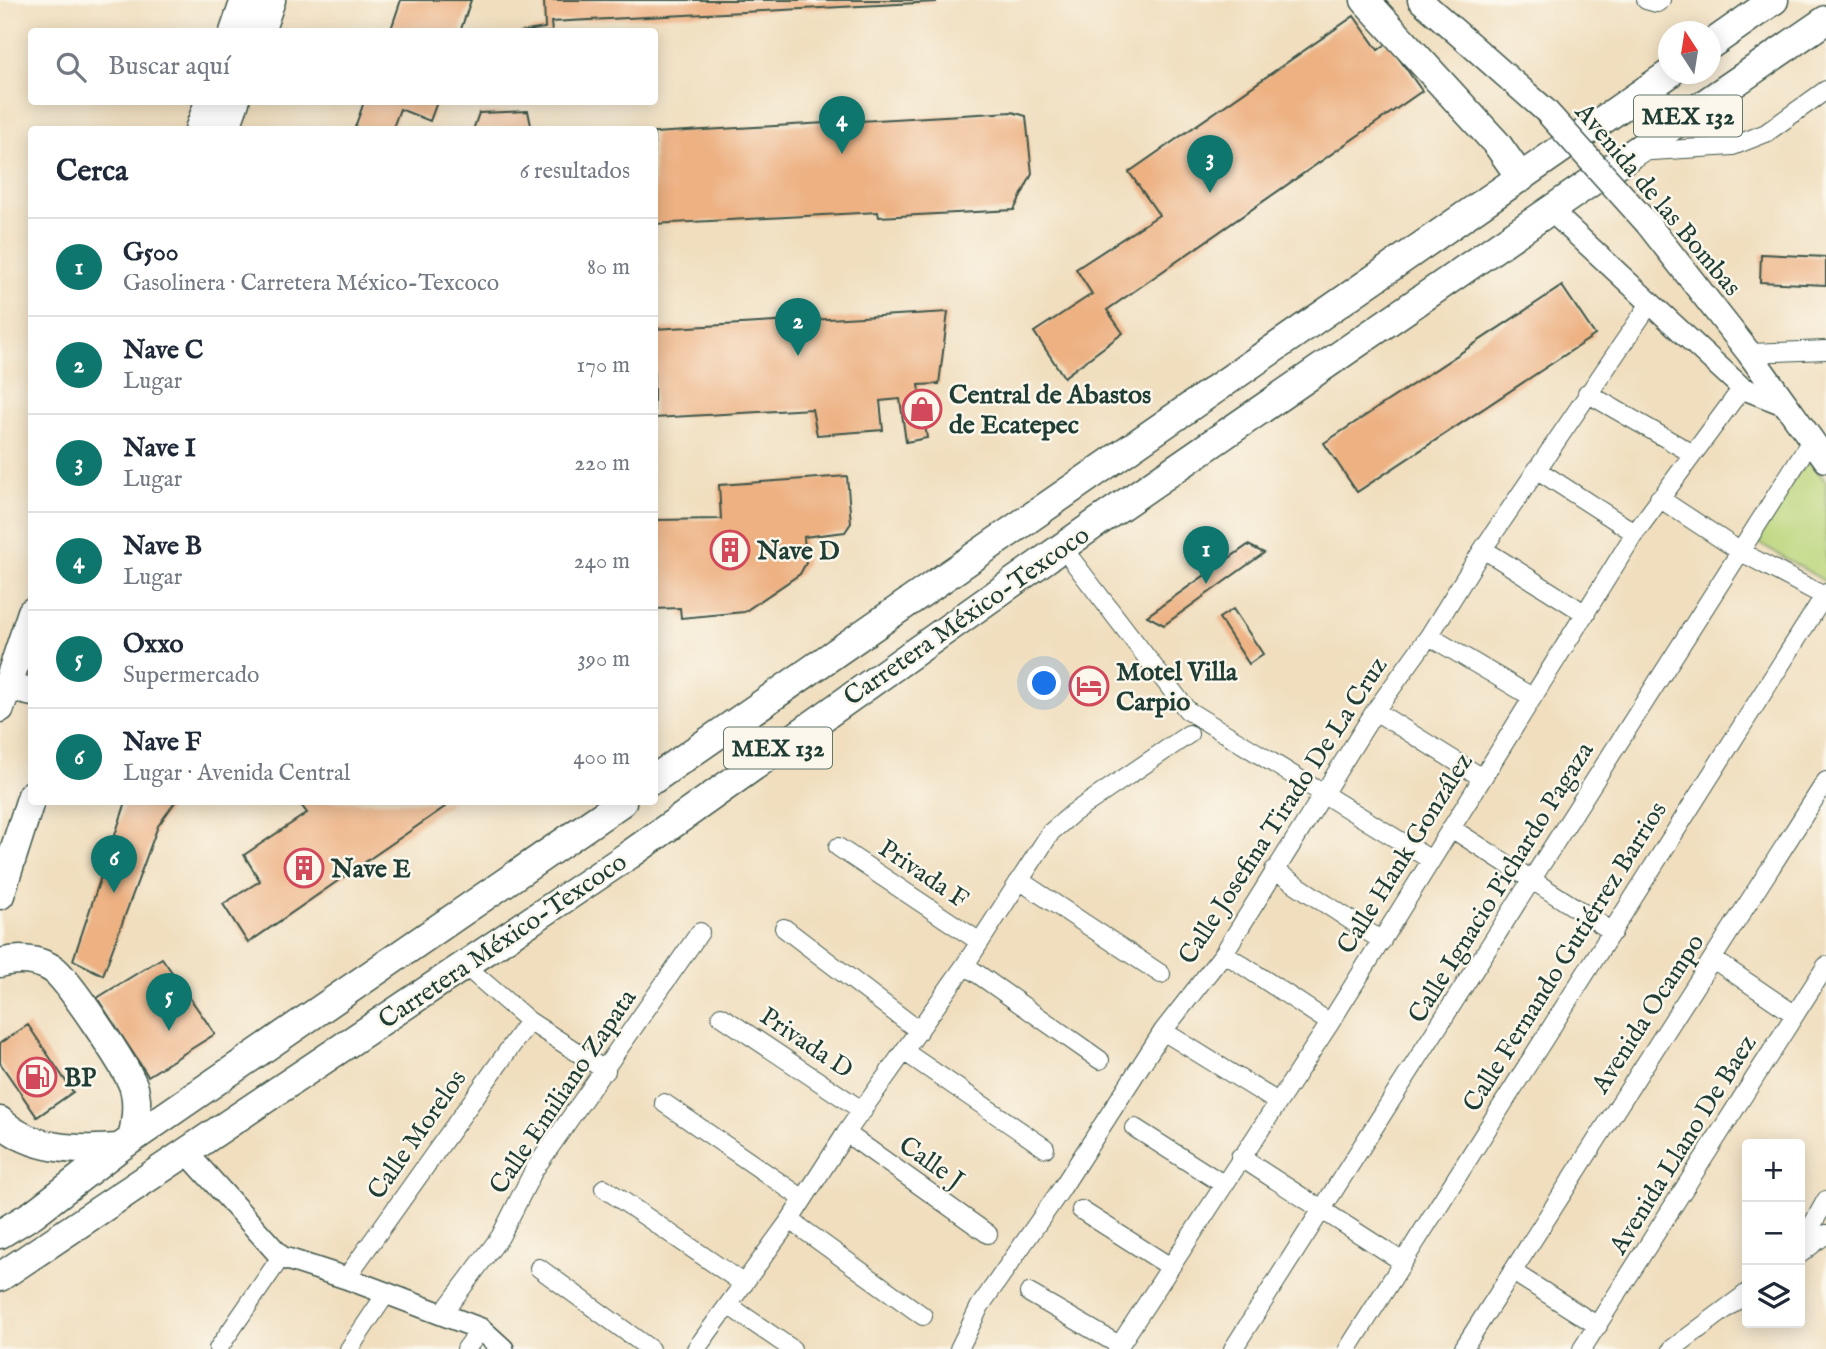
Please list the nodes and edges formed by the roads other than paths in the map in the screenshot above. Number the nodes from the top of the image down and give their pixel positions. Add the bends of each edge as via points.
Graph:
1 (245, 0) edge
2 (271, 0) edge
3 (1365, 0) edge
4 (1420, 0) edge
5 (1774, 0) edge
6 (1826, 20) edge
7 (235, 28) edge
8 (261, 28) edge
9 (1721, 37) edge
10 (1658, 82) edge
11 (1826, 90) edge
12 (208, 105) edge
13 (234, 105) edge
14 (200, 126) edge
15 (226, 126) edge
16 (1636, 152) junction
17 (1521, 178) junction
18 (1549, 209) junction
19 (1651, 302) junction
20 (1826, 351) edge
21 (1749, 353) junction
22 (1742, 388) junction
23 (1587, 393) junction
24 (1783, 404) junction
25 (1818, 451) edge
26 (1693, 454) junction
27 (1536, 469) junction
28 (1659, 498) junction
29 (1636, 533) junction
30 (1062, 547) junction
31 (1483, 549) junction
32 (1741, 552) junction
33 (923, 594) junction
34 (1825, 596) edge
35 (1586, 614) junction
36 (891, 617) junction
37 (950, 625) junction
38 (28, 629) edge
39 (1429, 636) junction
40 (915, 650) junction
41 (13, 695) edge
42 (1532, 697) junction
43 (1375, 710) junction
44 (1189, 734) dead end
45 (658, 776) edge
46 (1481, 777) junction
47 (1826, 781) edge
48 (1321, 794) junction
49 (29, 805) edge
50 (618, 805) edge
51 (1451, 828) junction
52 (837, 848) dead end
53 (1430, 860) junction
54 (1274, 870) junction
55 (1019, 880) junction
56 (1532, 880) junction
57 (0, 895) edge
58 (784, 928) dead end
59 (700, 932) dead end
60 (1613, 932) junction
61 (1382, 941) junction
62 (980, 942) junction
63 (1224, 953) junction
64 (1713, 959) junction
65 (0, 963) edge
66 (463, 964) junction
67 (965, 965) junction
68 (1826, 966) edge
69 (1161, 974) dead end
70 (1794, 1014) junction
71 (721, 1016) dead end
72 (529, 1021) junction
73 (1330, 1023) junction
74 (918, 1030) junction
75 (1163, 1031) junction
76 (905, 1052) junction
77 (1100, 1060) dead end
78 (606, 1071) junction
79 (1276, 1101) junction
80 (664, 1103) dead end
81 (863, 1111) junction
82 (0, 1121) edge
83 (1135, 1128) dead end
84 (846, 1133) junction
85 (125, 1143) junction
86 (1045, 1148) dead end
87 (188, 1154) junction
88 (1240, 1157) junction
89 (1223, 1184) junction
90 (604, 1188) dead end
91 (802, 1198) junction
92 (1826, 1200) edge
93 (1081, 1210) dead end
94 (1323, 1210) junction
95 (790, 1220) junction
96 (0, 1234) edge
97 (988, 1234) dead end
98 (1826, 1234) edge
99 (1805, 1238) edge
100 (1805, 1250) edge
101 (281, 1257) junction
102 (1403, 1262) junction
103 (1169, 1266) junction
104 (539, 1268) dead end
105 (1513, 1272) junction
106 (1, 1277) edge
107 (346, 1278) junction
108 (744, 1284) junction
109 (1029, 1293) dead end
110 (386, 1294) junction
111 (1742, 1297) edge
112 (728, 1305) junction
113 (443, 1313) junction
114 (923, 1316) dead end
115 (1598, 1326) junction
116 (481, 1329) junction
117 (1118, 1347) edge
118 (218, 1349) edge
119 (349, 1349) edge
120 (466, 1349) edge
121 (502, 1349) edge
122 (650, 1349) edge
123 (696, 1349) edge
124 (792, 1349) edge
125 (960, 1349) edge
126 (1233, 1349) edge
127 (1348, 1349) edge
128 (1463, 1349) edge
129 (1582, 1349) edge
130 (1672, 1349) edge

1 - 7 highway
2 - 8 highway
3 - 17 highway via 1497,144
4 - 21 main road, Avenida de las Bombas, bridge via 1546,111 1647,223
5 - 9 highway
6 - 16 highway, MEX 132
10 - 17 highway, MEX 132
11 - 16 street via 1766,133 1733,146
12 - 14 highway
13 - 15 highway
16 - 18 highway, MEX 132
17 - 33 highway, Carretera México-Texcoco / MEX 132
18 - 19 street
18 - 30 highway, Carretera México-Texcoco / MEX 132
19 - 22 street
19 - 23 street, Calle Josefina Tirado De La Cruz
20 - 21 street
21 - 24 main road, Avenida de las Bombas
22 - 24 street
22 - 26 street, Calle Hank González
23 - 26 street
23 - 27 street, Calle Josefina Tirado De La Cruz
24 - 25 main road, Avenida de las Bombas
25 - 32 street, Calle Ignacio Pichardo Pagaza
26 - 28 street, Calle Hank González
27 - 29 street
27 - 31 street, Calle Josefina Tirado De La Cruz
28 - 29 street, Calle Hank González
28 - 32 street
29 - 35 street, Calle Hank González
30 - 37 highway, Carretera México-Texcoco / MEX 132
30 - 48 street via 1187,710
31 - 35 street
31 - 39 street, Calle Josefina Tirado De La Cruz
32 - 34 street
32 - 56 street, Calle Ignacio Pichardo Pagaza
33 - 36 highway, Carretera México-Texcoco / MEX 132
33 - 37 highway via 921,607 926,619 937,626
34 - 60 street, Calle Fernando Gutiérrez Barrios
35 - 42 street, Calle Hank González
36 - 40 highway via 904,617 915,625 919,638
36 - 45 highway, Carretera México-Texcoco / MEX 132
37 - 40 highway, Carretera México-Texcoco / MEX 132
38 - 41 highway
39 - 42 street
39 - 43 street, Calle Josefina Tirado De La Cruz
40 - 66 highway, Carretera México-Texcoco / MEX 132 via 629,855
42 - 46 street, Calle Hank González
43 - 46 street
43 - 48 street, Calle Josefina Tirado De La Cruz
44 - 55 street via 1061,823
46 - 51 street, Calle Hank González
47 - 64 street, Avenida Ocampo
48 - 53 street
48 - 54 street, Calle Josefina Tirado De La Cruz
49 - 57 highway
50 - 85 highway, Carretera México-Texcoco
51 - 53 street, Calle Hank González
51 - 56 street
52 - 62 street, Privada F
53 - 61 street, Calle Hank González
54 - 61 street
54 - 63 street, Calle Josefina Tirado De La Cruz
55 - 62 street
55 - 69 street
56 - 60 street
56 - 94 street, Calle Ignacio Pichardo Pagaza
58 - 74 street
59 - 78 street, Calle Emiliano Zapata
60 - 102 street, Calle Fernando Gutiérrez Barrios
61 - 73 street, Calle Hank González
62 - 67 street
63 - 73 street
63 - 75 street, Calle Josefina Tirado De La Cruz
64 - 70 street
64 - 105 street, Avenida Ocampo
65 - 85 highway via 24,960 45,964 67,984 132,1084 136,1117
66 - 72 street
66 - 87 highway, Carretera México-Texcoco / MEX 132
67 - 74 street
67 - 77 street
68 - 70 street, Avenida Llano De Baez
70 - 115 street, Avenida Llano De Baez
71 - 81 street, Privada D
72 - 78 street
72 - 107 street, Calle Morelos
73 - 79 street, Calle Hank González
74 - 76 street
75 - 79 street
75 - 125 street, Calle Josefina Tirado De La Cruz via 980,1306
76 - 81 street
76 - 86 street
78 - 113 street, Calle Emiliano Zapata via 534,1170 500,1237
79 - 88 street, Calle Hank González
80 - 91 street
81 - 84 street
82 - 85 highway via 42,1144 78,1149
83 - 89 street
84 - 91 street
84 - 97 street, Calle J
85 - 96 highway, Carretera México-Texcoco
87 - 101 street
87 - 106 highway, Carretera México-Texcoco / MEX 132
88 - 89 street, Calle Hank González
88 - 94 street
89 - 103 street, Calle Hank González
90 - 108 street
91 - 95 street
92 - 99 street
93 - 103 street
94 - 102 street
94 - 126 street, Calle Ignacio Pichardo Pagaza
95 - 108 street
95 - 114 street
98 - 100 street
101 - 107 street
101 - 118 street
102 - 127 street, Calle Fernando Gutiérrez Barrios
103 - 117 street, Calle Hank González
104 - 122 street
105 - 115 street
105 - 128 street, Avenida Ocampo
107 - 110 street
108 - 112 street
109 - 117 street
110 - 113 street
110 - 119 street
111 - 130 street
112 - 123 street
112 - 124 street
113 - 116 street
115 - 129 street, Avenida Llano De Baez
116 - 120 street
116 - 121 street

